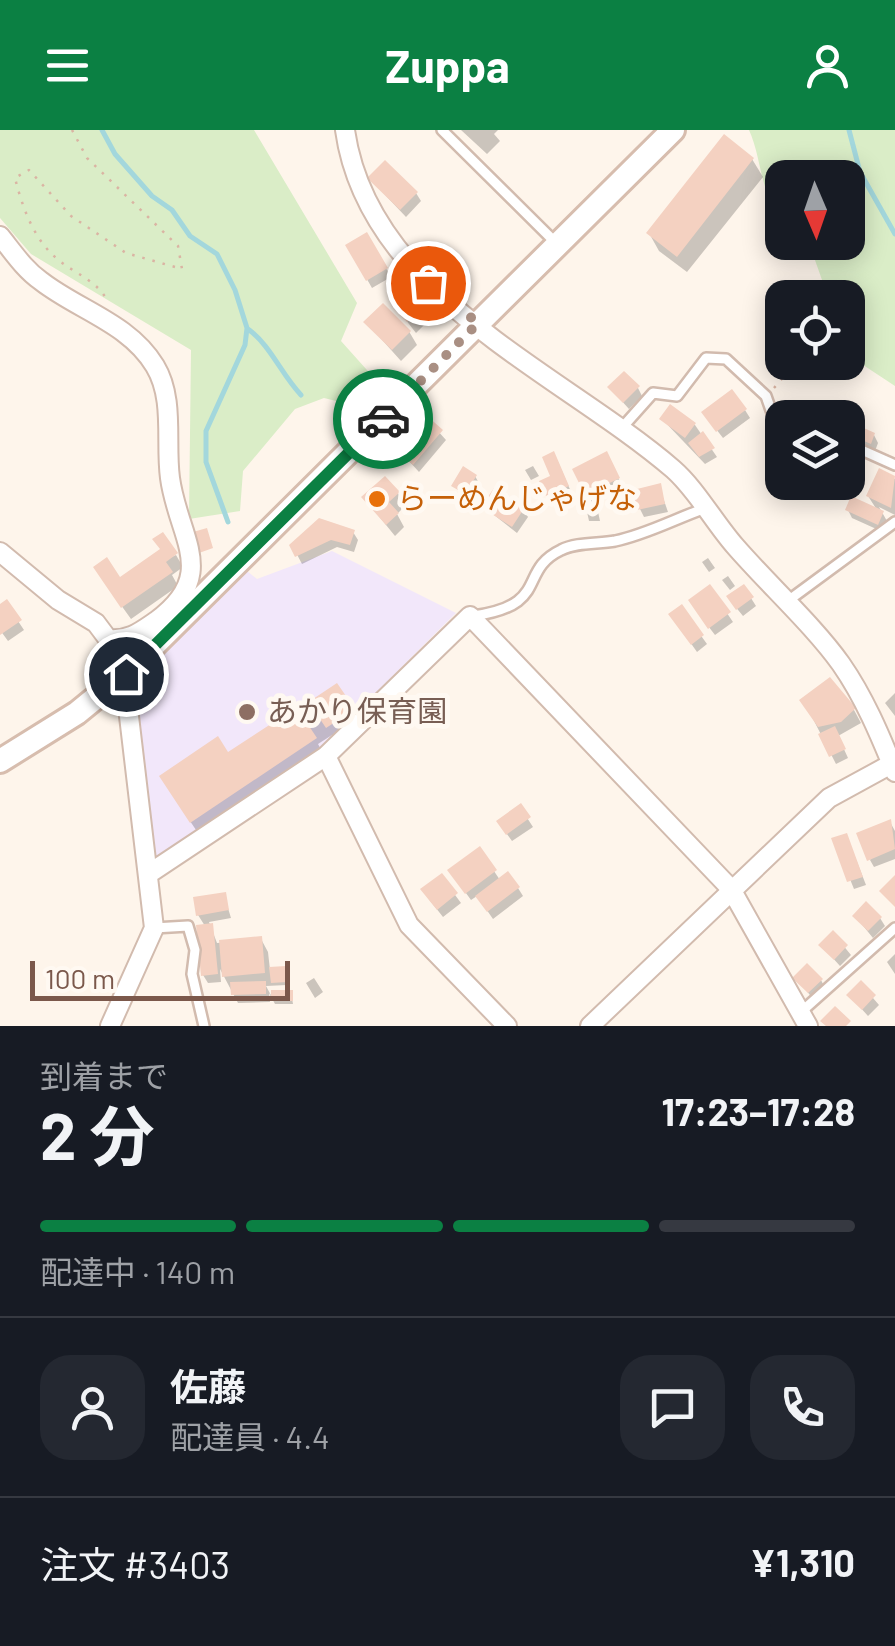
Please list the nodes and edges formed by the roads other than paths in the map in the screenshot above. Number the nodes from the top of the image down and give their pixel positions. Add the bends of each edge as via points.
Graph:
1 (346, 130) edge
2 (442, 130) edge
3 (673, 130) edge
4 (0, 236) edge
5 (558, 244) junction
6 (478, 323) junction
7 (768, 400) edge
8 (620, 430) junction
9 (865, 451) edge
10 (895, 464) edge
11 (704, 509) junction
12 (895, 522) edge
13 (0, 552) edge
14 (784, 604) junction
15 (470, 616) junction
16 (120, 640) junction
17 (126, 674) junction
18 (326, 756) junction
19 (0, 760) edge
20 (894, 766) edge
21 (150, 873) junction
22 (731, 889) junction
23 (154, 928) junction
24 (895, 928) edge
25 (805, 1019) edge
26 (110, 1026) edge
27 (204, 1026) edge
28 (506, 1026) edge
29 (590, 1026) edge

1 - 6 street via 350,164 394,246
2 - 5 lane
3 - 5 street
4 - 16 street via 42,282 107,318 153,363 165,386 170,480 194,564 174,607
5 - 6 street
6 - 8 street
6 - 17 street
7 - 8 lane via 726,359 706,358 677,396 653,394
8 - 11 street via 676,472
9 - 10 lane
11 - 14 street
11 - 15 lane via 618,540 564,548 546,558 527,595 507,611
12 - 14 lane
13 - 16 street via 108,639
14 - 20 street via 838,661
15 - 18 street
15 - 22 street
16 - 17 street
17 - 19 street
17 - 21 street
18 - 21 street
18 - 28 street via 409,925
20 - 22 street via 829,798
21 - 23 street
22 - 25 street
22 - 29 street
23 - 26 street
23 - 27 lane via 188,926
24 - 25 lane

